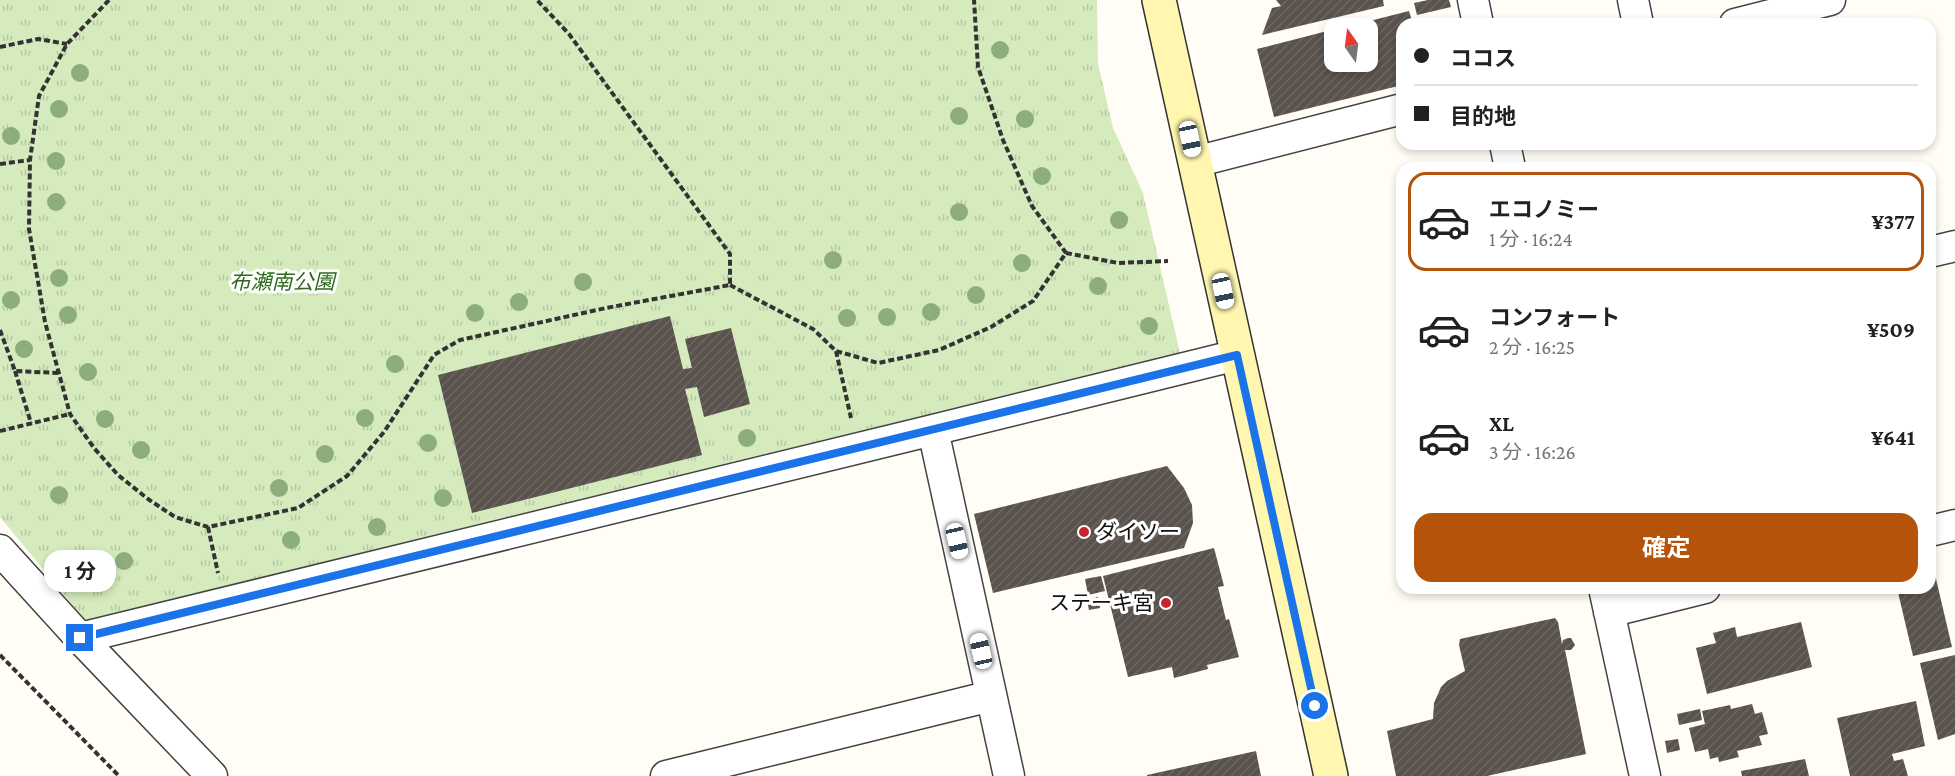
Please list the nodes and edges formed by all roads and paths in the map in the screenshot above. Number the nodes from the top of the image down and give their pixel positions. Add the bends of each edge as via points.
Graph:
1 (108, 0) edge
2 (537, 0) edge
3 (974, 0) edge
4 (1159, 0) edge
5 (1473, 0) edge
6 (1632, 0) edge
7 (1830, 0) edge
8 (1477, 18) edge
9 (1636, 18) edge
10 (1760, 18) edge
11 (67, 44) junction
12 (0, 47) edge
13 (1396, 111) edge
14 (30, 160) junction
15 (1195, 162) junction
16 (0, 164) edge
17 (1955, 246) edge
18 (1936, 251) edge
19 (1066, 253) junction
20 (1168, 261) dead end
21 (730, 285) junction
22 (0, 330) edge
23 (836, 351) junction
24 (1237, 355) junction
25 (15, 371) junction
26 (59, 373) junction
27 (70, 414) junction
28 (32, 423) junction
29 (933, 430) junction
30 (0, 431) edge
31 (867, 439) junction
32 (1955, 525) edge
33 (208, 527) junction
34 (1936, 530) edge
35 (0, 550) edge
36 (1656, 594) edge
37 (1606, 600) edge
38 (225, 603) junction
39 (80, 638) junction
40 (0, 655) edge
41 (991, 696) junction
42 (119, 776) edge
43 (212, 776) edge
44 (666, 776) edge
45 (1009, 776) edge
46 (1331, 776) edge
47 (1645, 776) edge

1 - 11 path
2 - 21 path via 569,34 730,254
3 - 19 path via 978,67 1003,140 1032,206
4 - 15 street
5 - 8 street
6 - 9 street
7 - 10 street
11 - 12 path via 38,39
11 - 14 path via 39,96
13 - 15 street
14 - 16 path
14 - 26 path via 29,229 45,322
15 - 24 street
17 - 18 street
19 - 20 path via 1118,263
19 - 23 path via 1033,301 991,327 939,350 878,363
21 - 23 path via 813,329
21 - 33 path via 460,340 434,355 384,432 347,476 298,508
22 - 25 path
23 - 31 path
24 - 29 street
24 - 46 street
25 - 26 path
25 - 28 path
26 - 27 path
27 - 28 path
27 - 33 path via 118,475 175,517
28 - 30 path
29 - 31 street
29 - 41 street
31 - 38 street
32 - 34 street
33 - 38 path
35 - 39 street
36 - 37 street
37 - 47 street
38 - 39 street
39 - 43 street
40 - 42 path
41 - 44 street
41 - 45 street

